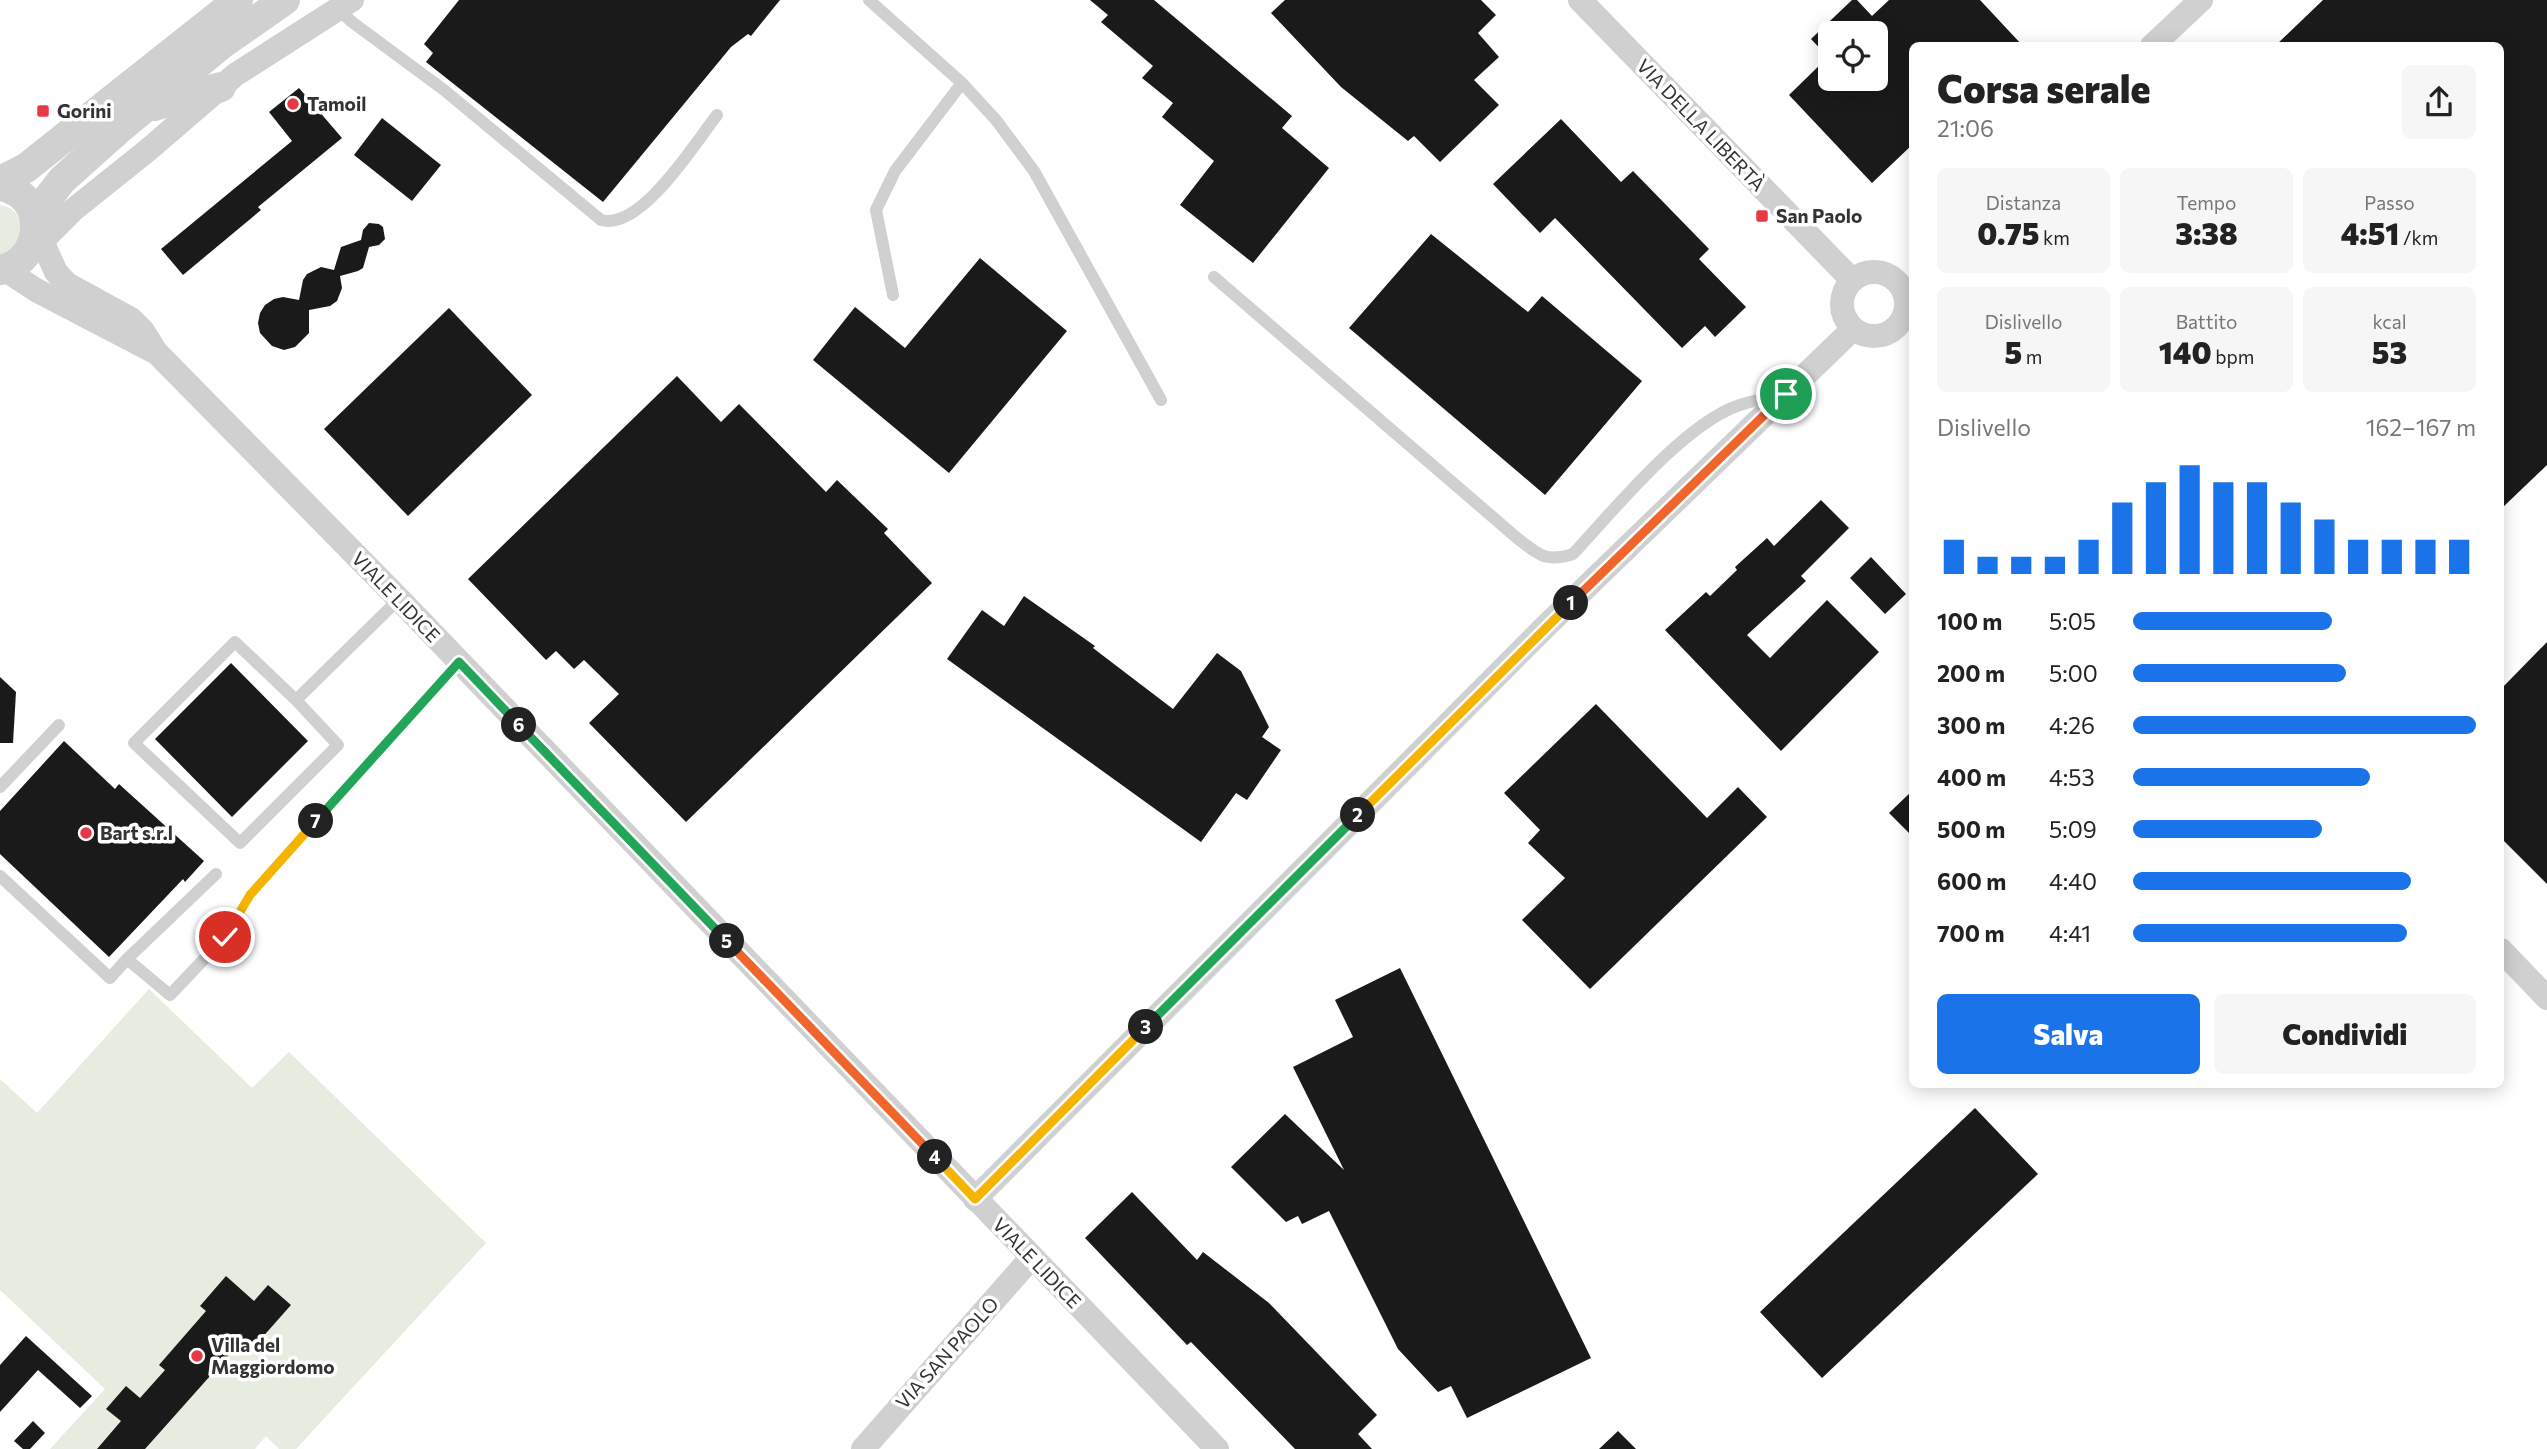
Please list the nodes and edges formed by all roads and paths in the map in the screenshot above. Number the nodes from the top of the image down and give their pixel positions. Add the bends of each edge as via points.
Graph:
1 (238, 0) edge
2 (285, 0) edge
3 (869, 0) edge
4 (1580, 0) edge
5 (2201, 0) edge
6 (345, 4) edge
7 (2156, 42) edge
8 (203, 60) junction
9 (962, 83) junction
10 (221, 87) junction
11 (179, 99) junction
12 (144, 109) junction
13 (717, 115) dead end
14 (148, 150) junction
15 (0, 184) edge
16 (37, 229) junction
17 (2, 269) edge
18 (1905, 275) edge
19 (1214, 277) dead end
20 (1852, 280) junction
21 (893, 295) dead end
22 (1853, 328) junction
23 (1905, 332) edge
24 (156, 352) junction
25 (1786, 394) junction
26 (1161, 400) dead end
27 (398, 599) junction
28 (459, 662) junction
29 (296, 700) junction
30 (59, 725) dead end
31 (0, 787) edge
32 (216, 874) dead end
33 (0, 876) edge
34 (2504, 953) edge
35 (127, 959) junction
36 (2547, 998) edge
37 (975, 1199) junction
38 (1032, 1257) junction
39 (863, 1449) edge
40 (1217, 1449) edge

1 - 15 street via 26,169
2 - 8 street
3 - 9 lane
4 - 20 street, VIA DELLA LIBERTÀ
5 - 7 street
6 - 10 street
6 - 13 lane via 352,22 454,98 601,220 620,219 651,200
8 - 11 street
8 - 12 street
9 - 21 lane via 895,171 876,210
9 - 26 lane via 1034,172
10 - 11 street
10 - 14 street
11 - 12 street
11 - 14 street
12 - 16 street via 62,180
14 - 16 street via 73,209
15 - 16 street via 28,203
16 - 17 street via 28,253
16 - 24 street, VIALE LIDICE via 66,284 131,319
17 - 24 street, VIALE LIDICE
18 - 20 street via 1880,272
18 - 23 street
19 - 25 lane via 1542,556 1557,559 1573,554 1665,456 1709,421 1735,407
20 - 22 street via 1842,299 1846,320
22 - 23 street via 1871,336
22 - 25 street
24 - 27 street, VIALE LIDICE
25 - 37 street via 1546,626
27 - 28 street, VIALE LIDICE
27 - 29 lane
28 - 35 lane via 250,895 225,937 170,995
28 - 37 street, VIALE LIDICE
29 - 29 lane via 338,745 240,843 134,743 235,642
30 - 31 lane
32 - 35 lane
33 - 35 lane via 110,978
34 - 36 street
37 - 38 street, VIALE LIDICE
38 - 39 street, VIA SAN PAOLO
38 - 40 street, VIALE LIDICE

